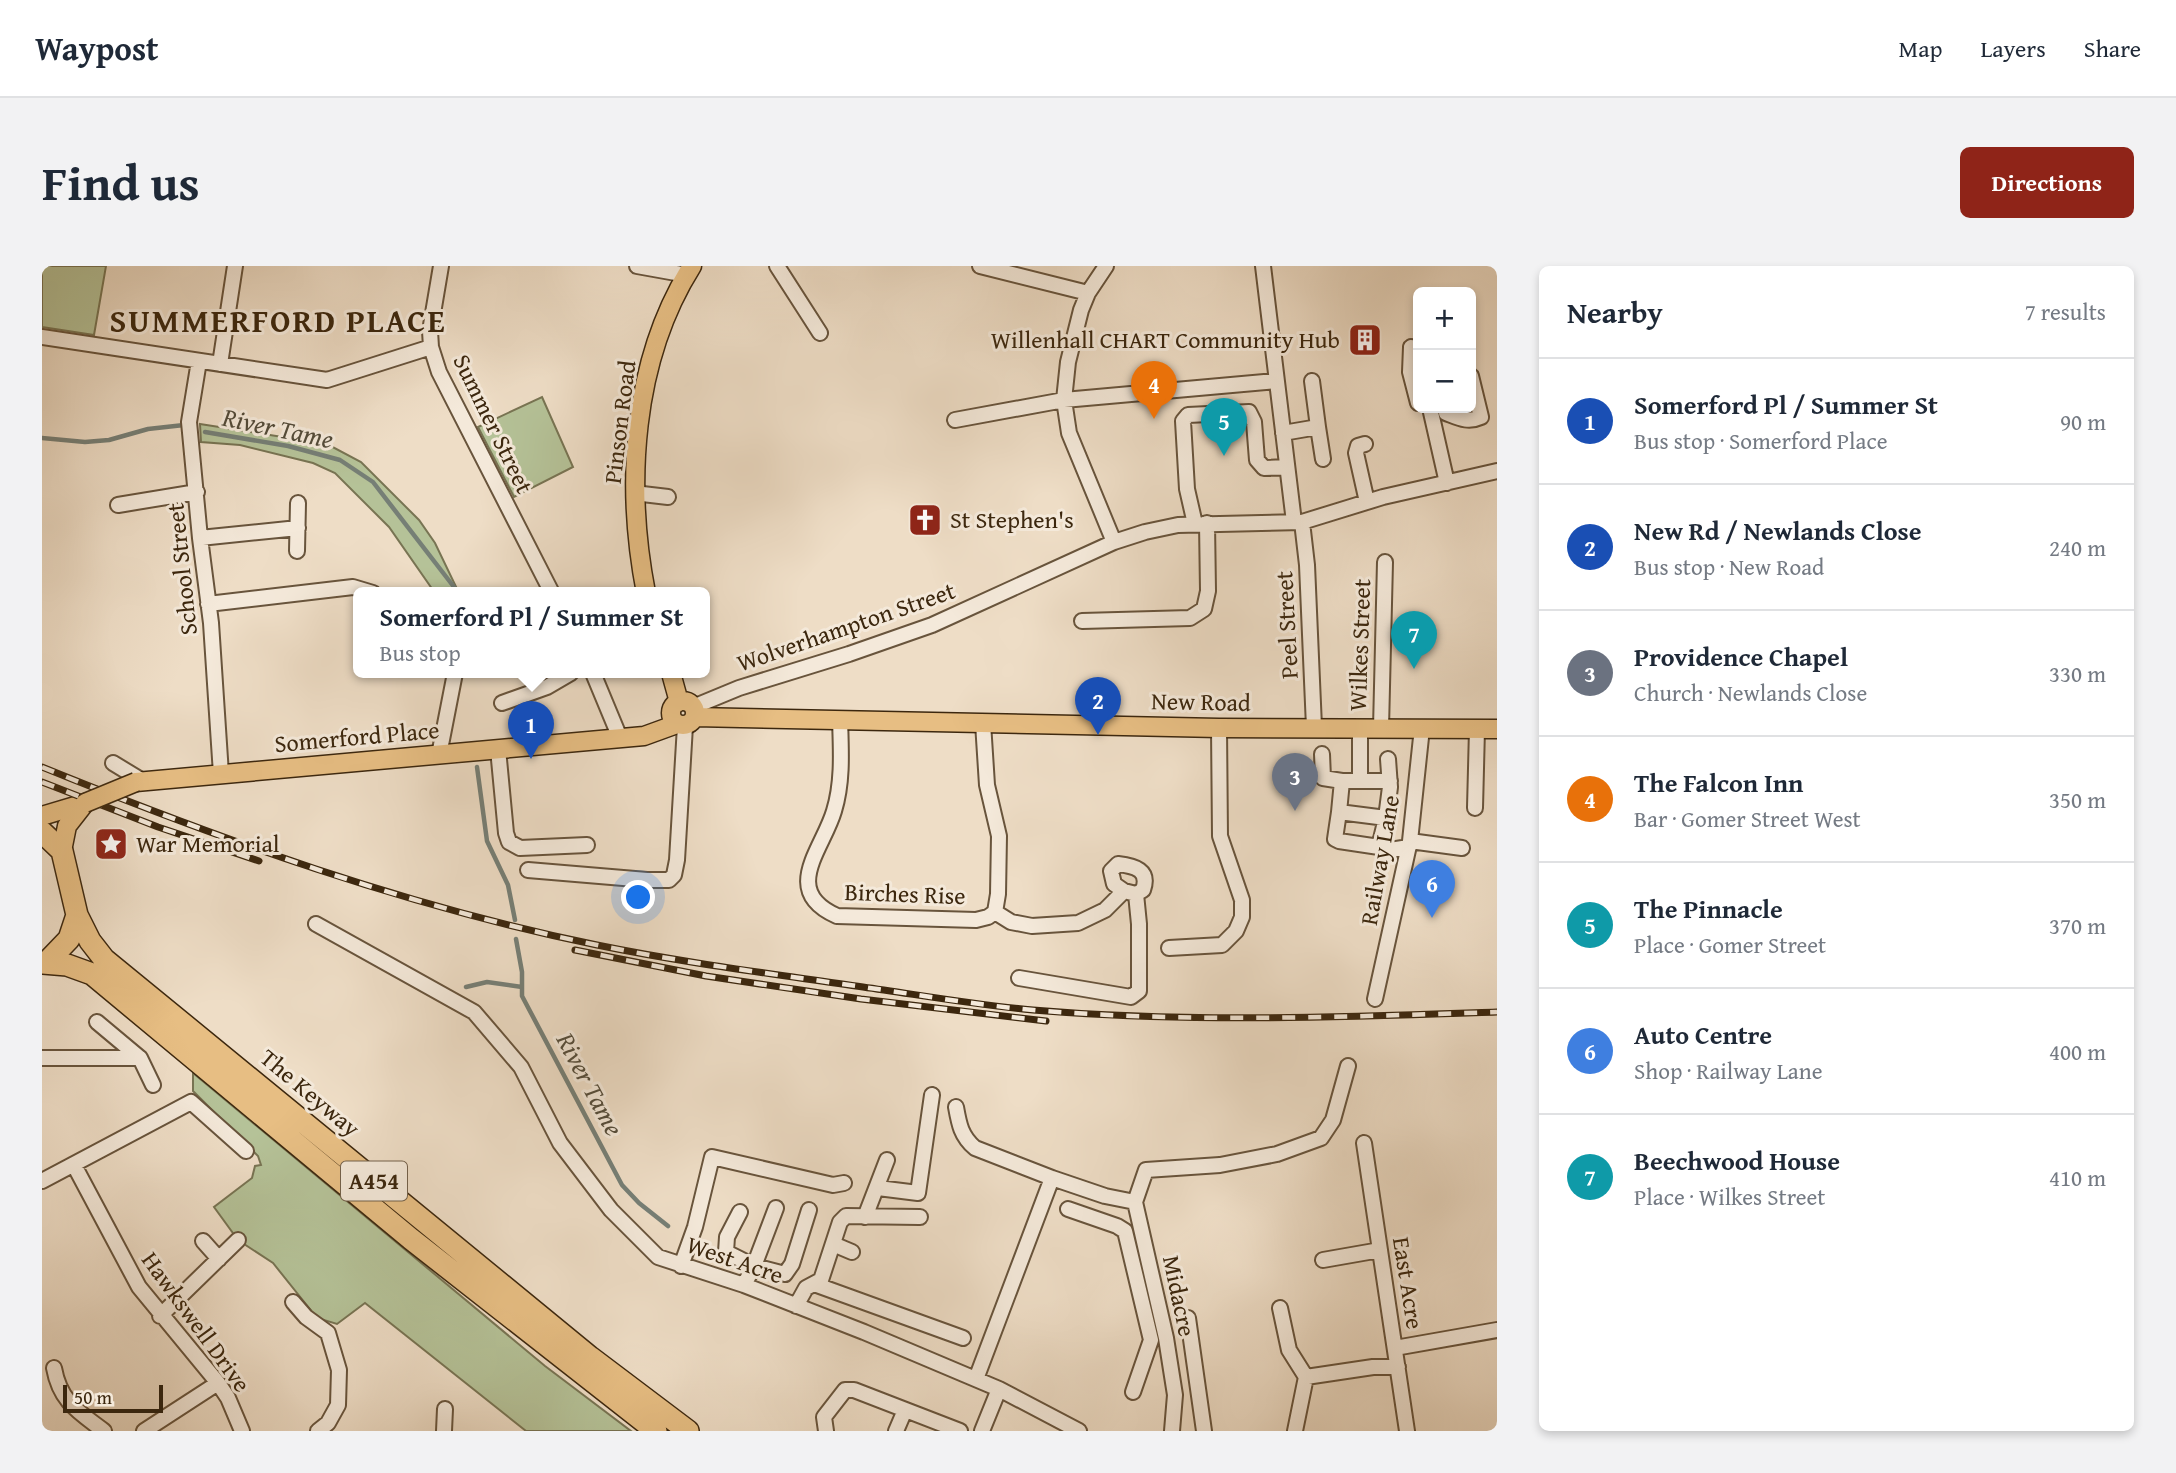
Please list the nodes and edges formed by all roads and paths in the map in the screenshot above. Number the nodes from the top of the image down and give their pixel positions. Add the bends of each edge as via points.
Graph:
1 (235, 266) edge
2 (441, 266) edge
3 (637, 266) edge
4 (777, 266) edge
5 (980, 266) edge
6 (1106, 266) edge
7 (1263, 266) edge
8 (689, 271) edge
9 (1088, 293) junction
10 (820, 333) dead end
11 (42, 337) edge
12 (431, 347) junction
13 (1413, 348) edge
14 (200, 361) junction
15 (220, 364) junction
16 (1276, 381) junction
17 (1312, 381) dead end
18 (1413, 384) edge
19 (1476, 396) edge
20 (1064, 400) junction
21 (1431, 413) edge
22 (1446, 413) edge
23 (955, 420) dead end
24 (1318, 426) junction
25 (1283, 433) junction
26 (1365, 444) dead end
27 (1323, 459) dead end
28 (1287, 467) junction
29 (1497, 471) edge
30 (1447, 483) junction
31 (197, 492) junction
32 (634, 493) junction
33 (668, 497) dead end
34 (1367, 502) junction
35 (298, 503) dead end
36 (118, 505) dead end
37 (1298, 522) junction
38 (1201, 523) junction
39 (298, 528) junction
40 (200, 538) junction
41 (1114, 542) junction
42 (297, 551) dead end
43 (1385, 562) dead end
44 (353, 587) edge
45 (549, 587) edge
46 (645, 587) edge
47 (208, 604) junction
48 (1083, 621) dead end
49 (454, 678) edge
50 (562, 678) edge
51 (596, 678) edge
52 (672, 678) edge
53 (502, 703) dead end
54 (683, 715) junction
55 (840, 720) junction
56 (983, 723) junction
57 (1314, 727) junction
58 (1219, 728) junction
59 (1360, 728) junction
60 (1381, 728) junction
61 (1422, 728) junction
62 (1477, 729) junction
63 (1497, 729) edge
64 (629, 736) junction
65 (498, 749) junction
66 (1322, 754) dead end
67 (439, 755) junction
68 (1388, 759) dead end
69 (113, 763) dead end
70 (222, 774) junction
71 (139, 781) junction
72 (1342, 781) junction
73 (1360, 781) junction
74 (1390, 782) junction
75 (85, 803) junction
76 (1475, 808) dead end
77 (1339, 812) junction
78 (42, 816) edge
79 (1386, 818) junction
80 (42, 832) edge
81 (1409, 844) junction
82 (587, 845) dead end
83 (1379, 846) junction
84 (1462, 848) dead end
85 (62, 851) junction
86 (528, 870) dead end
87 (995, 912) junction
88 (77, 915) junction
89 (316, 924) dead end
90 (1169, 948) dead end
91 (44, 962) edge
92 (1019, 978) dead end
93 (1375, 999) dead end
94 (97, 1022) dead end
95 (186, 1038) junction
96 (42, 1058) edge
97 (140, 1058) junction
98 (1349, 1066) dead end
99 (153, 1085) dead end
100 (932, 1094) dead end
101 (956, 1107) dead end
102 (1364, 1143) dead end
103 (246, 1151) dead end
104 (887, 1160) dead end
105 (74, 1165) junction
106 (1052, 1178) junction
107 (42, 1181) edge
108 (844, 1183) dead end
109 (878, 1188) junction
110 (1135, 1202) junction
111 (776, 1208) dead end
112 (1068, 1209) dead end
113 (809, 1210) dead end
114 (740, 1212) dead end
115 (865, 1217) junction
116 (920, 1217) dead end
117 (238, 1240) dead end
118 (203, 1241) dead end
119 (833, 1244) junction
120 (1380, 1250) junction
121 (852, 1252) dead end
122 (219, 1259) junction
123 (1322, 1260) dead end
124 (681, 1266) junction
125 (754, 1266) junction
126 (814, 1284) junction
127 (744, 1285) junction
128 (293, 1302) dead end
129 (796, 1306) junction
130 (1280, 1308) dead end
131 (160, 1316) junction
132 (1188, 1318) dead end
133 (1497, 1330) edge
134 (963, 1338) dead end
135 (1166, 1338) junction
136 (1151, 1340) junction
137 (1395, 1349) junction
138 (1398, 1367) junction
139 (54, 1368) dead end
140 (1306, 1377) junction
141 (976, 1379) junction
142 (218, 1383) junction
143 (999, 1389) junction
144 (1133, 1392) dead end
145 (1199, 1393) junction
146 (1175, 1395) junction
147 (445, 1409) dead end
148 (905, 1410) junction
149 (104, 1431) edge
150 (144, 1431) edge
151 (242, 1431) edge
152 (318, 1431) edge
153 (444, 1431) edge
154 (656, 1431) edge
155 (688, 1431) edge
156 (826, 1431) edge
157 (896, 1431) edge
158 (960, 1431) edge
159 (982, 1431) edge
160 (1079, 1431) edge
161 (1172, 1431) edge
162 (1204, 1431) edge
163 (1295, 1431) edge
164 (1407, 1431) edge

1 - 15 street
2 - 12 street, Summer Street
3 - 8 street
4 - 10 street
5 - 9 street
6 - 9 street
7 - 16 street, Peel Street
8 - 32 main road, Pinson Road via 659,333 649,369
9 - 20 street via 1068,362
11 - 14 street
12 - 15 street via 327,380
12 - 45 street, Summer Street via 439,372
13 - 18 street
14 - 15 street
14 - 31 street, School Street via 189,422
16 - 20 street
16 - 25 street, Peel Street
17 - 24 street
19 - 22 street via 1481,417 1463,420
20 - 23 street
20 - 41 street via 1069,433
21 - 30 street
24 - 25 street
24 - 27 street
25 - 28 street, Peel Street
26 - 34 street via 1358,446 1356,453
28 - 37 street, Peel Street
28 - 38 street via 1260,465 1249,412 1188,415 1183,421 1187,489
29 - 30 street, Wolverhampton Street
30 - 34 street, Wolverhampton Street
31 - 36 street
31 - 40 street, School Street
32 - 33 street
32 - 46 main road, Pinson Road
34 - 37 street, Wolverhampton Street
35 - 39 street
37 - 38 street, Wolverhampton Street
37 - 57 street, Peel Street via 1307,565
38 - 41 street, Wolverhampton Street
38 - 48 street via 1208,592 1204,608 1190,618
39 - 40 street
39 - 42 street
40 - 47 street, School Street
41 - 54 street, Wolverhampton Street via 932,625 739,688
43 - 60 street, Wilkes Street
44 - 47 street
47 - 70 street, School Street
49 - 67 street
50 - 53 street
51 - 64 street
52 - 54 main road
54 - 55 main road, New Road
54 - 64 main road, Somerford Place
54 - 86 street via 674,875 668,880 648,880
55 - 56 main road, New Road
55 - 87 street, Birches Rise via 841,772 834,812 810,865 807,883 819,905 837,916 976,920
56 - 58 main road, New Road
56 - 87 street, Birches Rise via 987,785 999,836
57 - 58 main road, New Road
57 - 59 main road, New Road
58 - 90 street via 1220,836 1242,900 1242,917 1222,945
59 - 60 main road, New Road
59 - 73 street
60 - 61 main road, New Road
61 - 62 main road, New Road
61 - 81 street, Railway Lane
62 - 63 main road, New Road
62 - 76 street
64 - 65 main road, Somerford Place
65 - 67 main road, Somerford Place
65 - 82 street via 509,842 520,848
66 - 72 street via 1323,778
67 - 70 main road, Somerford Place
68 - 74 street
69 - 71 street
70 - 71 main road, Somerford Place
71 - 75 main road, Somerford Place, bridge
72 - 73 street
72 - 77 street
73 - 74 street
74 - 79 street
75 - 78 main road, Somerford Place
75 - 85 main road via 66,826
77 - 79 street
77 - 83 street via 1335,839
79 - 83 street
80 - 85 highway
81 - 83 street via 1390,850
81 - 84 street
81 - 93 street, Railway Lane
85 - 88 highway, A454
87 - 92 street via 1011,922 1031,926 1078,923 1105,911 1130,892 1139,924 1139,991 1131,997
88 - 91 highway, A454 via 69,939
88 - 95 highway, The Keyway / A454 via 104,959
89 - 124 street, West Acre via 474,1012 521,1067 560,1143 611,1210 658,1257
91 - 95 highway, The Keyway / A454 via 92,974
94 - 97 street
95 - 154 highway, The Keyway / A454 via 411,1239
95 - 155 highway, The Keyway / A454
96 - 97 street
97 - 99 street
98 - 110 street via 1332,1120 1321,1138 1277,1154 1220,1165 1146,1170
100 - 109 street via 918,1193
101 - 106 street via 959,1128 975,1148
102 - 120 street, East Acre
103 - 105 street via 191,1102
104 - 109 street
105 - 107 street
105 - 131 street, Hawkswell Drive via 132,1276
106 - 110 street
106 - 141 street
108 - 124 street via 833,1185 712,1157
109 - 115 street
110 - 135 street, Midacre
111 - 125 street
112 - 136 street via 1125,1231
113 - 125 street via 785,1274
114 - 125 street via 727,1237 726,1252
115 - 116 street
115 - 119 street via 846,1216
117 - 122 street
118 - 122 street
119 - 121 street
119 - 126 street via 821,1280
120 - 123 street
120 - 137 street, East Acre
122 - 131 street
124 - 127 street, West Acre
125 - 127 street
126 - 129 street via 806,1288
126 - 134 street
127 - 129 street, West Acre
128 - 152 street via 328,1333 339,1370 338,1405
129 - 141 street, West Acre
130 - 140 street via 1289,1350
131 - 142 street, Hawkswell Drive
132 - 145 street
133 - 137 street
135 - 136 street
135 - 146 street, Midacre
136 - 144 street
137 - 138 street, East Acre
138 - 140 street
138 - 164 street, East Acre
139 - 149 street via 68,1402
140 - 163 street
141 - 143 street, West Acre
142 - 150 street
142 - 151 street, Hawkswell Drive
143 - 159 street
143 - 160 street, West Acre
145 - 146 street
145 - 162 street
146 - 161 street, Midacre
147 - 153 street
148 - 156 street via 845,1390 824,1417
148 - 157 street
148 - 158 street

